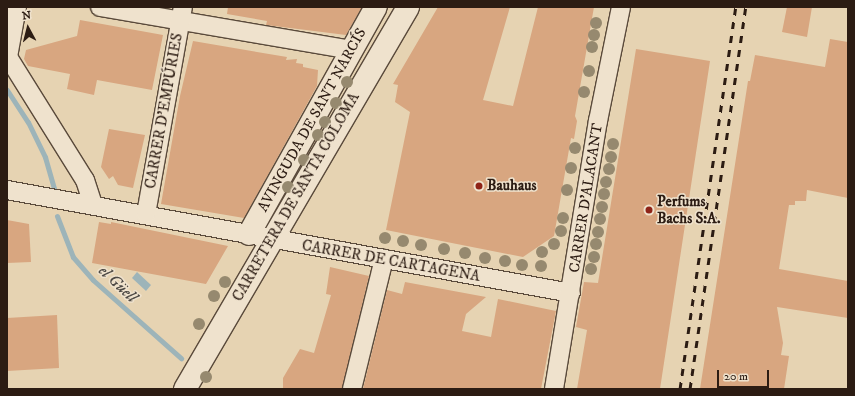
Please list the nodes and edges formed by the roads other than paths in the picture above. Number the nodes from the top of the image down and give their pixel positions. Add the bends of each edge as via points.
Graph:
1 (17, 7) edge
2 (100, 7) edge
3 (376, 7) edge
4 (390, 7) edge
5 (408, 7) edge
6 (621, 7) edge
7 (181, 14) edge
8 (352, 50) junction
9 (383, 51) junction
10 (7, 190) edge
11 (93, 205) junction
12 (146, 214) junction
13 (248, 234) junction
14 (272, 238) junction
15 (384, 259) junction
16 (571, 293) junction
17 (185, 389) edge
18 (352, 389) edge
19 (554, 389) edge

1 - 11 street via 8,57 85,180
2 - 7 street
3 - 8 street, AVINGUDA DE SANT NARCÍS
4 - 9 street, AVINGUDA DE SANT NARCÍS
5 - 9 street, CARRETERA DE SANTA COLOMA
6 - 16 street, CARRER D'ALACANT via 598,121
7 - 8 street
7 - 12 street, CARRER D'EMPÚRIES
8 - 13 street, AVINGUDA DE SANT NARCÍS
9 - 14 street, CARRETERA DE SANTA COLOMA
10 - 11 street, CARRER DE CARTAGENA
11 - 12 street, CARRER DE CARTAGENA
12 - 13 street, CARRER DE CARTAGENA
13 - 14 street, CARRER DE CARTAGENA
14 - 15 street, CARRER DE CARTAGENA
14 - 17 street, CARRETERA DE SANTA COLOMA
15 - 16 street, CARRER DE CARTAGENA
15 - 18 street
16 - 19 street, CARRER D'ALACANT

